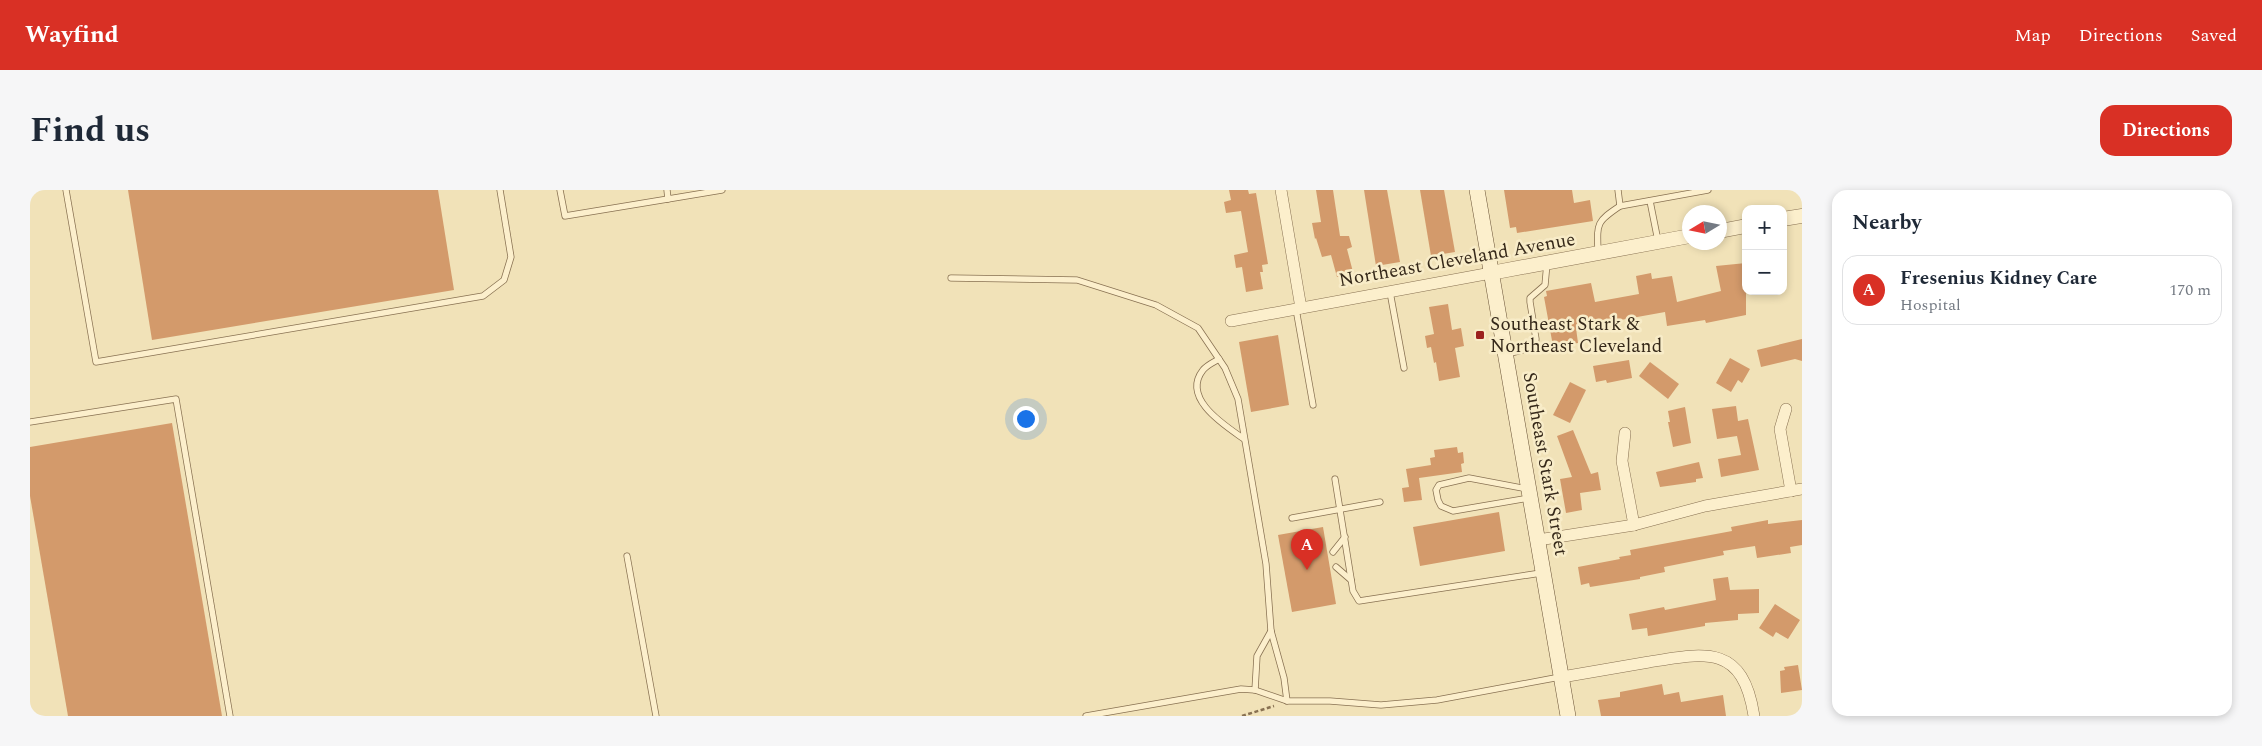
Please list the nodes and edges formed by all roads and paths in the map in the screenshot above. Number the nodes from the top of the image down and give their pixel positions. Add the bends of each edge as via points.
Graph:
1 (66, 190) edge
2 (500, 190) edge
3 (560, 190) edge
4 (667, 190) edge
5 (722, 190) edge
6 (1281, 190) edge
7 (1476, 190) edge
8 (1618, 190) edge
9 (1708, 190) edge
10 (668, 199) junction
11 (1650, 201) junction
12 (1620, 206) junction
13 (1802, 216) edge
14 (1787, 218) edge
15 (1742, 227) edge
16 (1727, 230) edge
17 (1682, 238) edge
18 (1658, 242) junction
19 (1598, 253) junction
20 (1547, 263) junction
21 (1491, 273) junction
22 (951, 278) dead end
23 (1390, 292) junction
24 (1299, 309) junction
25 (1231, 321) dead end
26 (1505, 355) junction
27 (1219, 359) junction
28 (1404, 368) dead end
29 (1313, 406) dead end
30 (1786, 410) dead end
31 (30, 422) edge
32 (1625, 433) dead end
33 (1244, 439) junction
34 (1335, 479) dead end
35 (1796, 490) edge
36 (1530, 494) junction
37 (1380, 502) dead end
38 (1341, 509) junction
39 (1292, 518) dead end
40 (1634, 525) junction
41 (1345, 537) junction
42 (1538, 540) junction
43 (1333, 552) dead end
44 (627, 556) dead end
45 (1336, 567) dead end
46 (1543, 573) junction
47 (1351, 581) junction
48 (1272, 631) junction
49 (1562, 677) junction
50 (1255, 690) junction
51 (1287, 702) junction
52 (230, 716) edge
53 (656, 716) edge
54 (1086, 716) edge
55 (1242, 716) edge
56 (1568, 716) edge
57 (1754, 716) edge

1 - 2 lane via 96,362 483,296 504,280 511,257
3 - 10 lane via 565,216
4 - 10 lane
5 - 10 lane
6 - 24 street
7 - 21 main road, Southeast Stark Street
8 - 12 lane
9 - 11 lane
11 - 12 lane
11 - 18 lane
12 - 19 lane via 1604,216 1599,224
13 - 14 street
15 - 16 street
17 - 18 street, Northeast Cleveland Avenue
18 - 19 street, Northeast Cleveland Avenue
19 - 20 street, Northeast Cleveland Avenue
20 - 21 street, Northeast Cleveland Avenue
20 - 26 lane via 1544,285 1530,298 1535,348
21 - 23 street, Northeast Cleveland Avenue
21 - 26 main road, Southeast Stark Street
22 - 27 lane via 1077,280 1156,305 1198,328
23 - 24 street, Northeast Cleveland Avenue
23 - 28 lane
24 - 25 street, Northeast Cleveland Avenue
24 - 29 lane
26 - 36 main road, Southeast Stark Street
27 - 33 lane via 1238,399
27 - 33 lane via 1204,368 1198,378 1201,403
30 - 35 street via 1780,429
31 - 52 lane via 176,398
32 - 40 street via 1622,461
33 - 48 lane via 1266,564
34 - 38 lane
35 - 40 street via 1705,506
36 - 36 lane via 1469,478 1439,485 1436,490 1442,506 1453,511
36 - 42 main road, Southeast Stark Street
37 - 38 lane
38 - 39 lane
38 - 41 lane
40 - 42 street
41 - 43 lane
41 - 47 lane
42 - 46 main road, Southeast Stark Street
44 - 53 lane
45 - 47 lane
46 - 47 lane via 1359,601
46 - 49 main road, Southeast Stark Street
48 - 50 lane via 1257,656
48 - 51 lane
49 - 51 lane via 1400,704
49 - 56 main road, Southeast Stark Street
49 - 57 street via 1689,655 1732,658 1746,683
50 - 51 lane
50 - 54 lane via 1241,689
51 - 55 path

